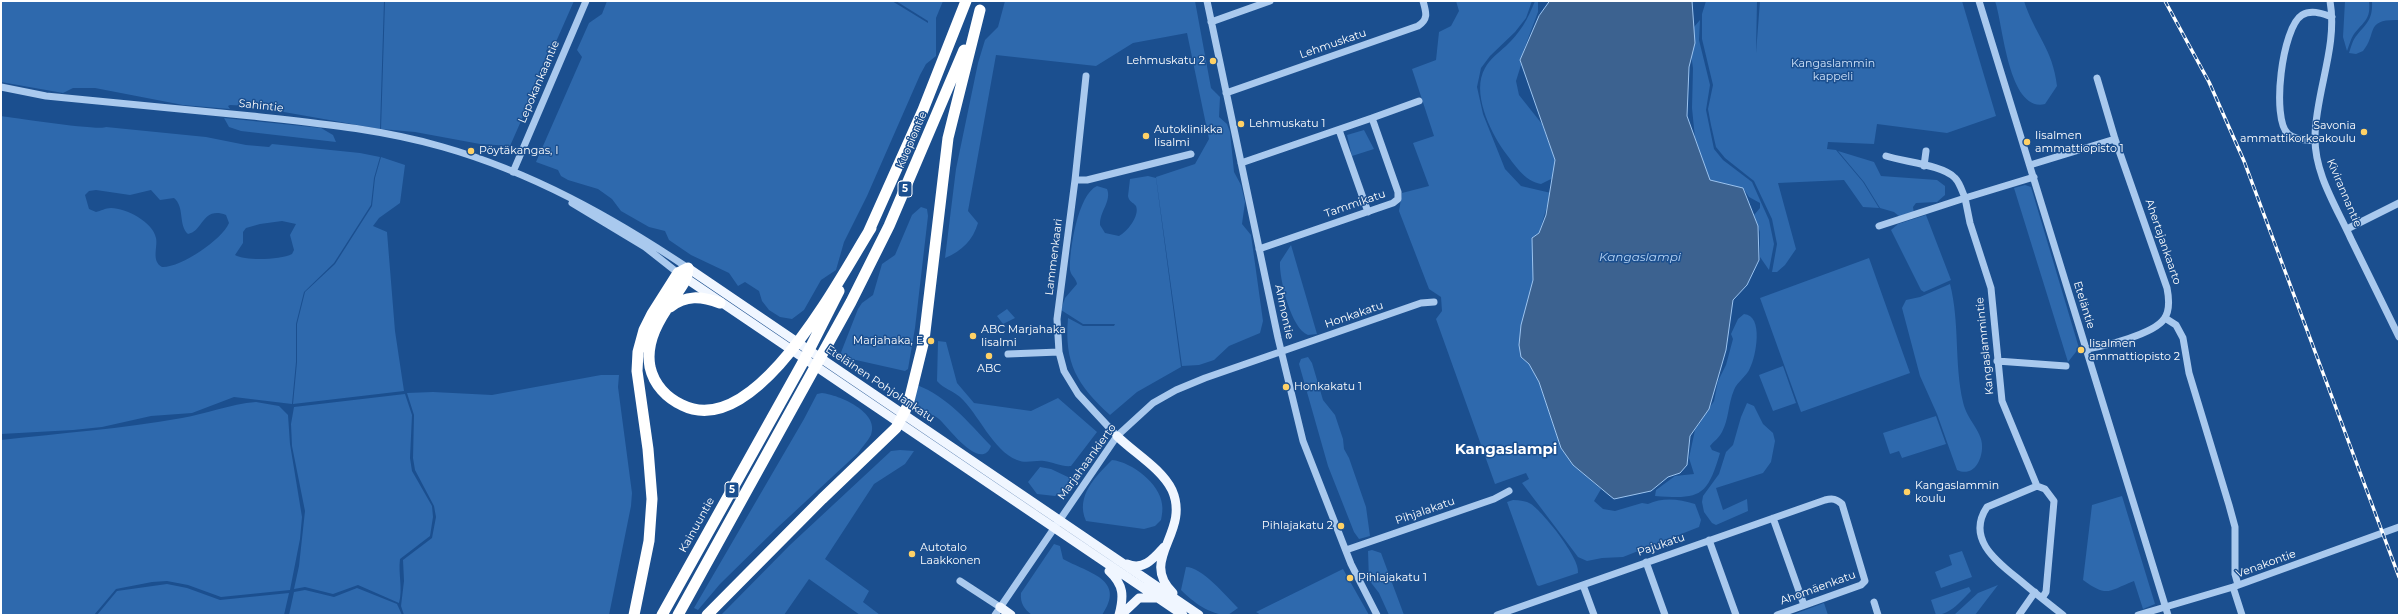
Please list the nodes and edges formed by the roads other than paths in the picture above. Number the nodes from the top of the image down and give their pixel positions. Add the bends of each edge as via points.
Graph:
1 (586, 1) edge
2 (966, 1) edge
3 (1207, 1) edge
4 (1270, 1) edge
5 (1423, 1) edge
6 (1979, 1) edge
7 (2330, 1) edge
8 (981, 5) edge
9 (2332, 17) junction
10 (1211, 22) junction
11 (1086, 76) dead end
12 (2097, 78) dead end
13 (1, 87) edge
14 (1226, 93) junction
15 (1419, 101) dead end
16 (1372, 118) junction
17 (1339, 130) junction
18 (2116, 139) junction
19 (2315, 141) junction
20 (1926, 151) dead end
21 (1191, 154) dead end
22 (1886, 156) dead end
23 (1241, 163) junction
24 (2030, 165) junction
25 (1924, 166) junction
26 (514, 172) junction
27 (2034, 177) junction
28 (1075, 180) junction
29 (541, 184) junction
30 (1965, 198) junction
31 (2399, 203) edge
32 (1368, 212) junction
33 (1879, 226) dead end
34 (871, 228) junction
35 (2346, 229) junction
36 (1259, 249) junction
37 (684, 273) junction
38 (1434, 302) dead end
39 (720, 303) junction
40 (664, 311) junction
41 (2165, 318) junction
42 (2399, 337) edge
43 (2087, 349) junction
44 (1059, 352) junction
45 (1281, 352) junction
46 (1008, 354) dead end
47 (1997, 361) junction
48 (802, 364) joint
49 (2066, 366) dead end
50 (901, 420) junction
51 (1117, 436) junction
52 (2037, 486) junction
53 (1509, 491) dead end
54 (1038, 511) junction
55 (1773, 518) junction
56 (2399, 527) edge
57 (1709, 540) junction
58 (1167, 544) junction
59 (1346, 550) junction
60 (1095, 557) junction
61 (1646, 562) junction
62 (1122, 563) junction
63 (960, 581) dead end
64 (1865, 581) joint
65 (1583, 585) junction
66 (2236, 586) junction
67 (2035, 592) junction
68 (1158, 598) junction
69 (2042, 598) junction
70 (1874, 602) dead end
71 (1804, 606) junction
72 (1520, 607) junction
73 (997, 611) edge
74 (2167, 611) edge
75 (1187, 612) edge
76 (634, 615) edge
77 (662, 615) edge
78 (678, 615) edge
79 (707, 615) edge
80 (1011, 615) edge
81 (1120, 615) edge
82 (1199, 615) edge
83 (1377, 615) edge
84 (1497, 615) edge
85 (1523, 615) edge
86 (1594, 615) edge
87 (1665, 615) edge
88 (1736, 615) edge
89 (1777, 615) edge
90 (1878, 615) edge
91 (2019, 615) edge
92 (2063, 615) edge
93 (2138, 615) edge
94 (2242, 615) edge

1 - 26 street, Lepokankaantie
2 - 34 highway, Kuopiontie / 5 via 924,110
3 - 10 street, Ahmontie
4 - 10 street
5 - 14 street, Lehmuskatu via 1426,17 1418,26
6 - 24 street, Eteläntie
7 - 9 street, Kivirannantie
8 - 50 highway via 948,138 924,340
8 - 78 highway, Kuopiontie / 5 via 932,128 889,226 814,371
9 - 19 street, Kivirannantie via 2330,48 2316,114
9 - 19 street via 2316,12 2307,13 2296,21 2285,50 2282,70 2280,114 2283,128 2293,137
10 - 14 street, Ahmontie
11 - 28 street, Lammenkaari
12 - 18 street, Ahertajankaarto
13 - 26 street, Sahintie via 46,96 342,126 442,146
14 - 23 street, Ahmontie
15 - 16 street
16 - 17 street
16 - 32 street, Tammikatu via 1398,196 1396,201
17 - 23 street
17 - 32 street
18 - 24 street
18 - 41 street, Ahertajankaarto via 2167,288 2168,304
19 - 35 street, Kivirannantie via 2321,172
20 - 25 street
21 - 28 street via 1087,180
22 - 25 street, Kangaslammintie
23 - 36 street, Ahmontie
24 - 27 street, Eteläntie
25 - 30 street, Kangaslammintie via 1952,175 1960,185
26 - 29 street, Eteläinen Pohjolankatu
27 - 30 street
27 - 43 street, Eteläntie
28 - 44 street, Lammenkaari via 1057,319
29 - 37 street, Eteläinen Pohjolankatu
29 - 37 street, Eteläinen Pohjolankatu via 601,213
30 - 33 street
30 - 47 street, Kangaslammintie via 1970,223 1991,288
31 - 35 street
32 - 36 street, Tammikatu
34 - 40 highway via 807,330 784,360 759,386 743,399 727,407 697,410 675,402 659,386 650,368 650,347
34 - 48 highway, Kuopiontie / 5
35 - 42 street, Kivirannantie
36 - 45 street, Ahmontie
37 - 39 main road, Eteläinen Pohjolankatu
37 - 40 highway
37 - 50 main road, Eteläinen Pohjolankatu via 784,333 838,370
37 - 76 highway via 649,320 638,352 637,371 652,499 649,541
38 - 45 street, Honkakatu via 1421,303
39 - 40 highway via 696,296 675,303
39 - 50 main road, Eteläinen Pohjolankatu via 832,379
41 - 43 street via 2148,331
41 - 66 street via 2176,325 2183,338 2189,373 2235,527
43 - 74 street, Eteläntie
44 - 46 street
44 - 51 street, Lammenkaari via 1064,371 1075,391
45 - 51 street, Marjahaankierto via 1176,390 1142,411
45 - 59 street, Ahmontie via 1303,441
47 - 49 street
47 - 52 street, Kangaslammintie via 2002,401
48 - 77 highway, Kainuuntie / 5
50 - 54 main road, Eteläinen Pohjolankatu
50 - 79 highway
51 - 58 main road via 1159,473 1172,490 1176,519
51 - 73 street, Marjahaankierto
52 - 67 street via 1991,504 1984,512 1981,533 1984,545 1993,559
52 - 69 street via 2045,489 2054,501 2046,592
53 - 59 street, Pihjalakatu via 1494,499
54 - 60 main road, Eteläinen Pohjolankatu via 1064,535
54 - 62 main road, Eteläinen Pohjolankatu via 1070,527
55 - 57 street, Pajukatu
55 - 64 street, Pajukatu via 1832,498 1842,504
55 - 71 street
56 - 66 street, Venakontie
57 - 61 street, Pajukatu
57 - 88 street
58 - 62 main road via 1149,563 1132,566
58 - 75 main road via 1160,563 1160,574 1165,585
59 - 83 street, Ahmontie
60 - 68 main road, Eteläinen Pohjolankatu
60 - 81 main road via 1116,578 1122,589
61 - 65 street, Pajukatu
61 - 87 street
62 - 75 main road, Eteläinen Pohjolankatu
63 - 73 street
64 - 71 street, Ahomäenkatu via 1861,585
65 - 72 street, Pajukatu
65 - 86 street
66 - 74 street, Venakontie
66 - 94 street
67 - 69 street
67 - 91 street
68 - 75 main road, Eteläinen Pohjolankatu
68 - 81 main road via 1138,598
69 - 92 street
70 - 90 street
71 - 89 street, Ahomäenkatu
72 - 84 street, Pajukatu
72 - 85 street
73 - 80 main road
74 - 93 street, Venakontie
75 - 82 main road, Eteläinen Pohjolankatu

